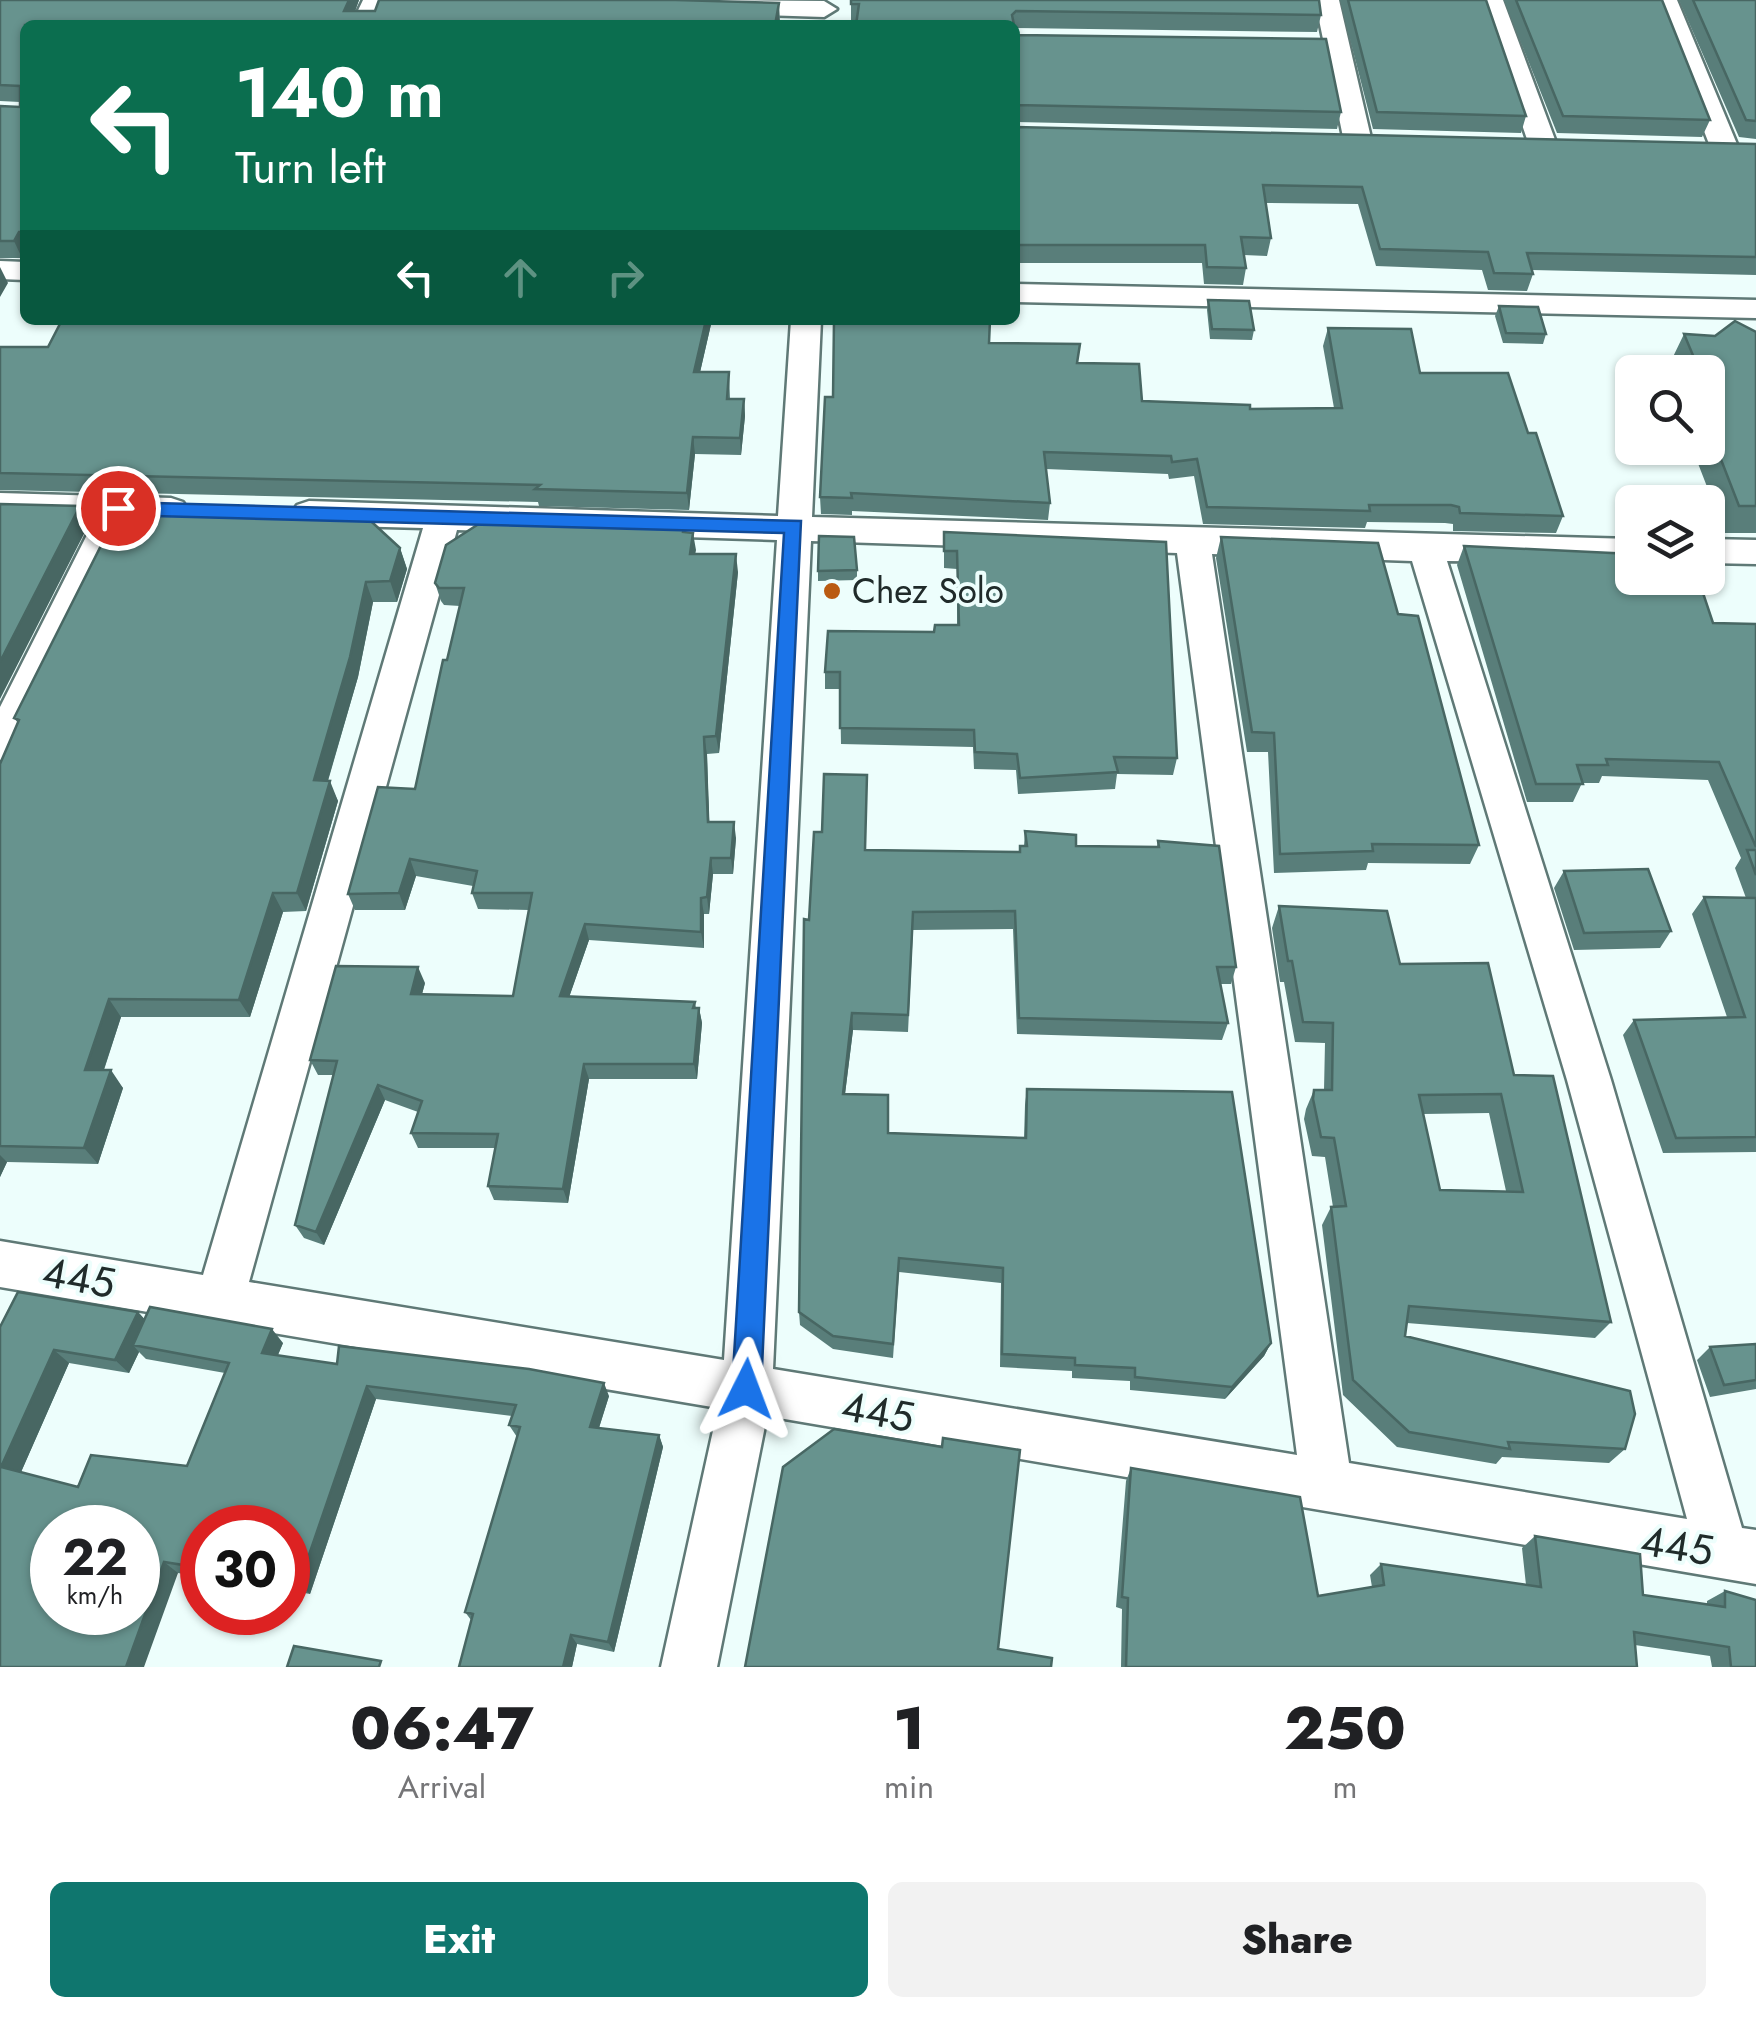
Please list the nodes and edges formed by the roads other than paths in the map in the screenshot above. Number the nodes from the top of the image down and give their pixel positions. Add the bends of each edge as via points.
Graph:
1 (1328, 0) edge
2 (1491, 0) edge
3 (1665, 0) edge
4 (706, 6) edge
5 (824, 11) edge
6 (1395, 142) edge
7 (1506, 144) edge
8 (1543, 145) junction
9 (1580, 146) edge
10 (1689, 148) edge
11 (1725, 149) junction
12 (1756, 150) edge
13 (1020, 292) edge
14 (1756, 309) edge
15 (806, 325) edge
16 (0, 505) edge
17 (118, 508) junction
18 (214, 511) edge
19 (271, 512) edge
20 (443, 516) junction
21 (794, 526) junction
22 (1192, 539) junction
23 (1426, 548) junction
24 (1615, 550) edge
25 (1725, 551) edge
26 (1756, 552) edge
27 (0, 745) edge
28 (0, 1264) edge
29 (220, 1301) junction
30 (746, 1389) junction
31 (1326, 1486) junction
32 (1740, 1555) edge
33 (689, 1667) edge

1 - 6 street via 1327,43 1348,141
2 - 8 street
3 - 11 street
4 - 5 street
7 - 8 street
8 - 9 street
10 - 11 street
11 - 12 street
13 - 14 street
15 - 21 street
16 - 17 street
17 - 18 street
17 - 27 street
19 - 20 street
20 - 21 street
20 - 29 street
21 - 22 street
21 - 30 street
22 - 23 street
22 - 31 street
23 - 24 street
23 - 32 street
25 - 26 street
28 - 29 street, 445
29 - 30 street, 445
30 - 31 street, 445
30 - 33 street
31 - 32 street, 445

